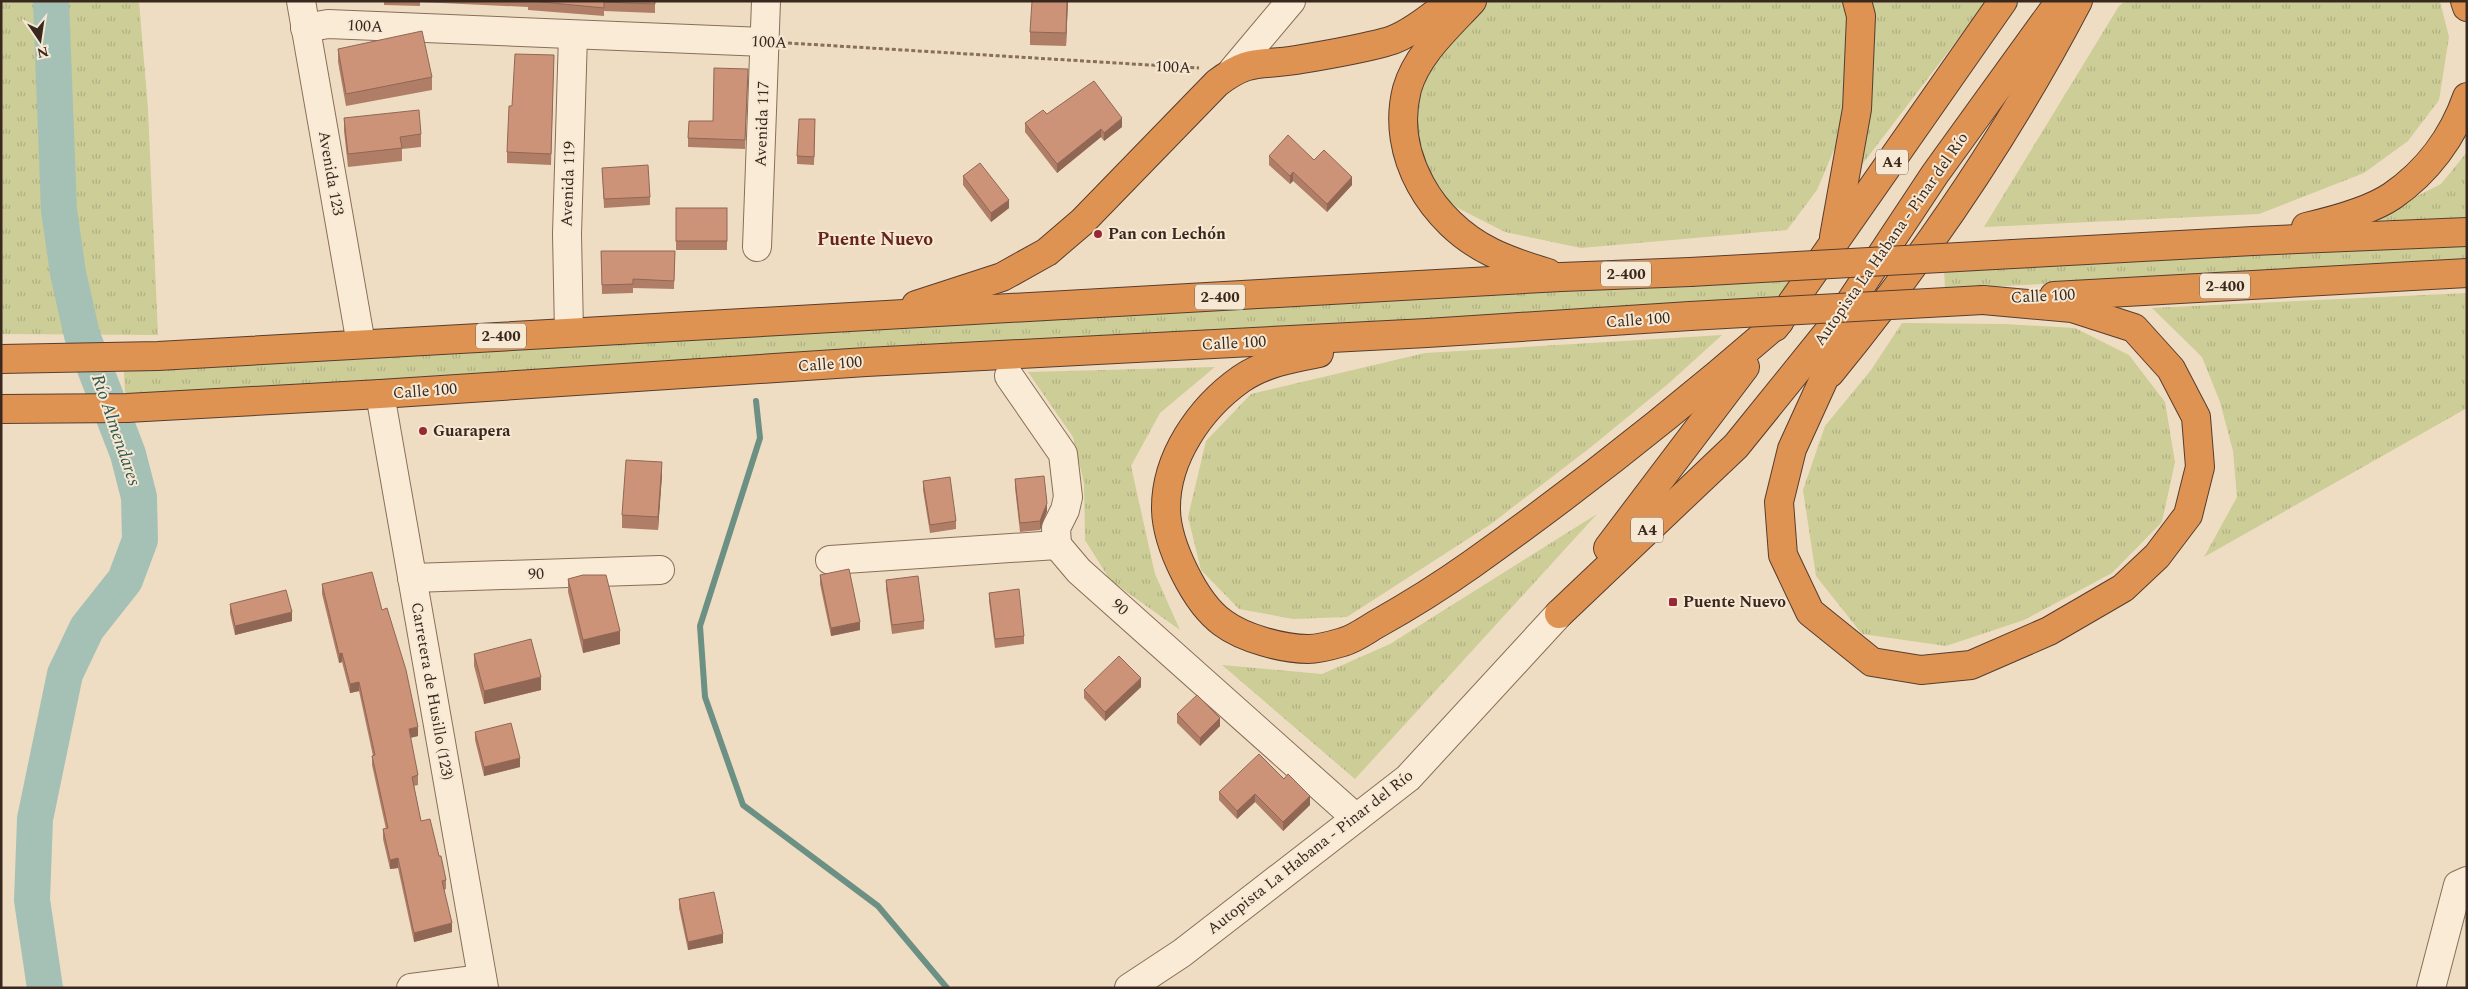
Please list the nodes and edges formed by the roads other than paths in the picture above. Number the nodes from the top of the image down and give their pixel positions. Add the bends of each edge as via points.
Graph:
1 (301, 1) edge
2 (766, 1) edge
3 (1291, 1) edge
4 (1451, 1) edge
5 (1472, 1) edge
6 (1857, 1) edge
7 (2003, 1) edge
8 (2060, 1) edge
9 (2078, 1) edge
10 (2094, 1) edge
11 (2465, 1) edge
12 (2467, 7) edge
13 (305, 28) junction
14 (573, 35) junction
15 (765, 42) junction
16 (2052, 52) junction
17 (1233, 70) junction
18 (2467, 97) edge
19 (2467, 232) edge
20 (2253, 241) junction
21 (757, 247) dead end
22 (1831, 249) junction
23 (2467, 273) edge
24 (1561, 277) junction
25 (1982, 300) junction
26 (1841, 316) junction
27 (879, 317) junction
28 (1779, 322) junction
29 (569, 332) junction
30 (1427, 334) junction
31 (361, 344) junction
32 (1, 359) edge
33 (1009, 376) dead end
34 (1823, 381) junction
35 (380, 394) junction
36 (1, 409) edge
37 (40, 410) junction
38 (1, 419) edge
39 (1736, 446) junction
40 (1057, 545) junction
41 (830, 560) dead end
42 (660, 570) dead end
43 (412, 578) junction
44 (1559, 614) junction
45 (1356, 818) junction
46 (2467, 881) edge
47 (483, 984) edge
48 (411, 988) edge
49 (1129, 988) edge
50 (2432, 988) edge

1 - 13 street, Avenida 123
2 - 15 street, Avenida 117
3 - 17 street
4 - 17 highway via 1431,18 1389,42 1293,60 1254,62
5 - 24 highway via 1426,51 1408,88 1403,124 1410,162 1428,200 1460,232 1490,252
6 - 22 highway via 1861,16 1857,109
7 - 22 highway, Autopista La Habana - Pinar del Río / A4
8 - 26 highway, Autopista La Habana - Pinar del Río / A4 via 1935,174
9 - 16 highway, A4
10 - 16 highway
11 - 12 highway
13 - 14 street, 100A via 328,24
13 - 31 street, Avenida 123
14 - 15 street, 100A
14 - 29 street, Avenida 119 via 567,234
15 - 21 street, Avenida 117
16 - 34 highway, A4 via 1975,178 1864,332
17 - 27 highway via 1210,89 1082,222 1047,252 1002,277
18 - 20 highway via 2459,120 2434,159 2391,197 2342,218
19 - 20 highway, 2-400
20 - 24 highway, 2-400, bridge
22 - 28 highway, Autopista La Habana - Pinar del Río / A4
23 - 25 highway, Calle 100 / 2-400
24 - 27 highway, 2-400
25 - 30 highway, Calle 100 / 2-400, bridge
25 - 34 highway via 2072,308 2134,328 2171,369 2196,417 2200,467 2188,515 2157,556 2123,588 2049,631 1972,664 1921,670 1872,662 1810,612 1783,555 1779,502 1792,449
26 - 34 highway
26 - 39 highway, Autopista La Habana - Pinar del Río / A4
27 - 29 highway, 2-400
28 - 30 highway via 1706,386 1564,499 1428,595 1346,641 1309,649 1279,645 1223,623 1183,572 1172,542 1166,511 1176,458 1204,412 1242,378 1283,360
28 - 44 highway, Autopista La Habana - Pinar del Río / A4
29 - 31 highway, 2-400
30 - 35 highway, Calle 100 / 2-400 via 876,361
31 - 32 highway, 2-400 via 124,358
33 - 40 street via 1063,454 1068,497 1056,528
34 - 39 highway, A4
35 - 37 highway, Calle 100 / 2-400
35 - 43 street, Carretera de Husillo (123)
36 - 37 highway, Calle 100 / 2-400
37 - 38 highway
39 - 44 highway, Autopista La Habana - Pinar del Río / A4
40 - 41 street
40 - 45 street, 90 via 1079,571
42 - 43 street, 90
43 - 47 street, Carretera de Husillo (123)
44 - 45 street, Autopista La Habana - Pinar del Río via 1408,778
45 - 49 street, Autopista La Habana - Pinar del Río via 1182,952
46 - 50 street via 2458,885
47 - 48 street

